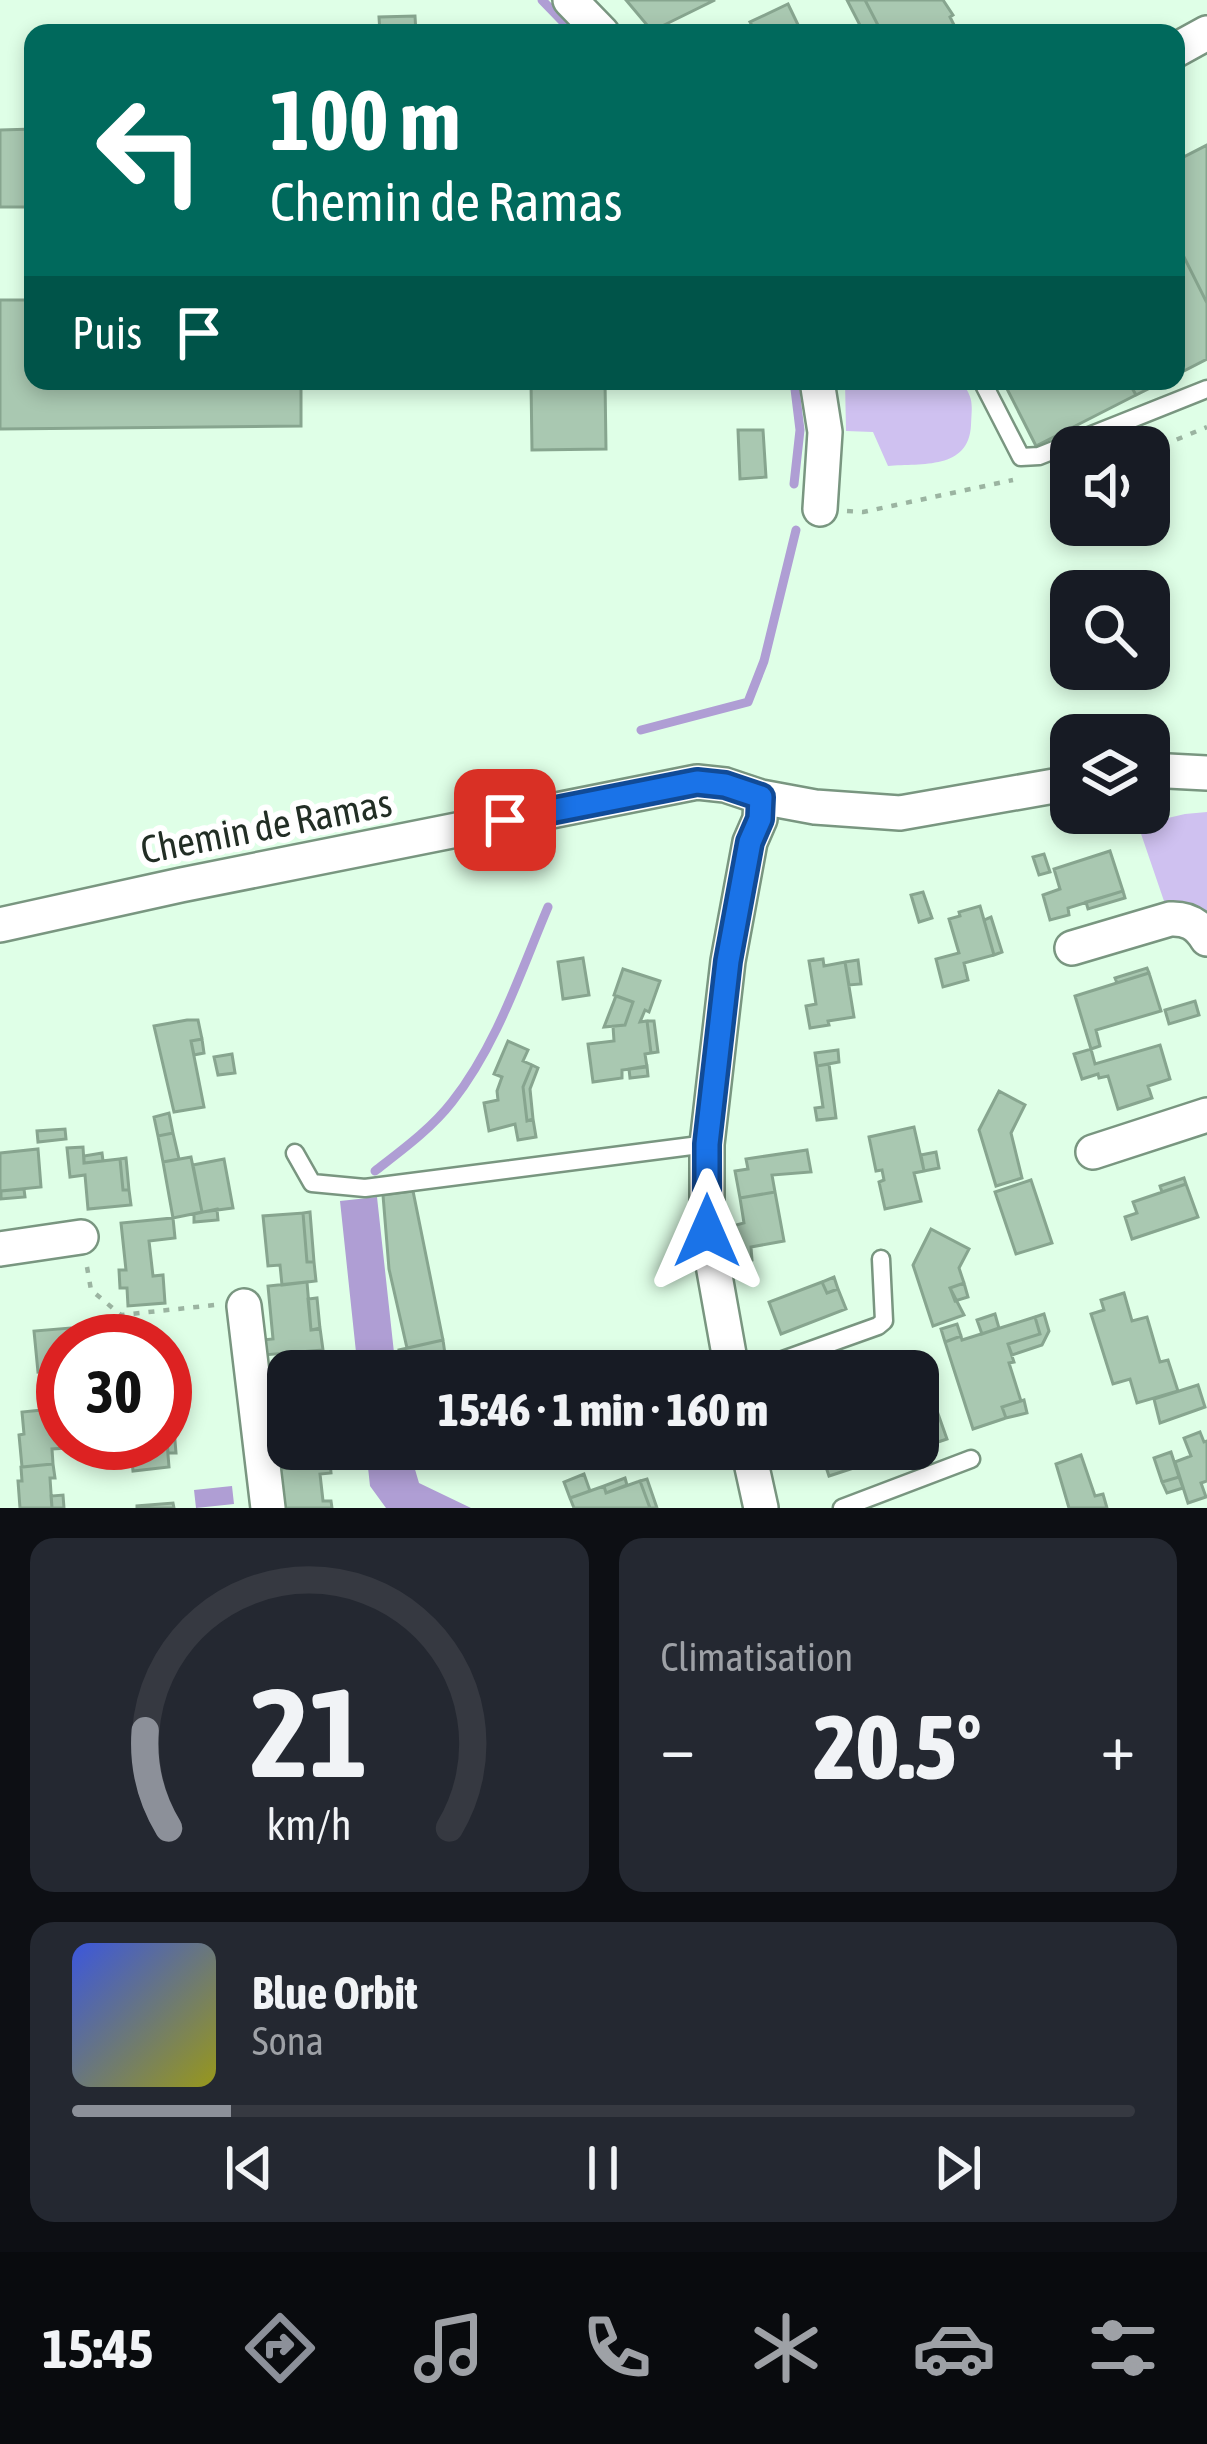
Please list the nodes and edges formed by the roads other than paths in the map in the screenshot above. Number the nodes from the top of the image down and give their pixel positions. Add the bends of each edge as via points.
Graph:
1 (570, 0) edge
2 (593, 24) edge
3 (1207, 389) edge
4 (818, 390) edge
5 (987, 390) edge
6 (820, 509) road end
7 (1170, 771) edge
8 (1207, 773) edge
9 (1050, 787) edge
10 (761, 797) junction
11 (0, 925) edge
12 (1207, 939) edge
13 (1072, 947) dead end
14 (1207, 1114) edge
15 (707, 1144) junction
16 (1093, 1152) dead end
17 (295, 1153) dead end
18 (81, 1238) road end
19 (0, 1249) edge
20 (881, 1259) dead end
21 (244, 1306) road end
22 (728, 1350) edge
23 (811, 1350) edge
24 (970, 1459) dead end
25 (753, 1470) edge
26 (268, 1508) edge
27 (761, 1508) edge
28 (842, 1508) edge

1 - 2 street
3 - 5 lane via 1021,457
4 - 6 street via 825,432
7 - 8 street
9 - 10 street, Chemin de Ramas via 900,813
10 - 11 street, Chemin de Ramas via 697,782
10 - 15 street via 728,961
12 - 13 street via 1182,918
14 - 16 street
15 - 17 lane via 365,1188 312,1183
15 - 22 street via 707,1231
18 - 19 street
20 - 23 lane via 884,1321
21 - 26 street
24 - 28 lane
25 - 27 street

